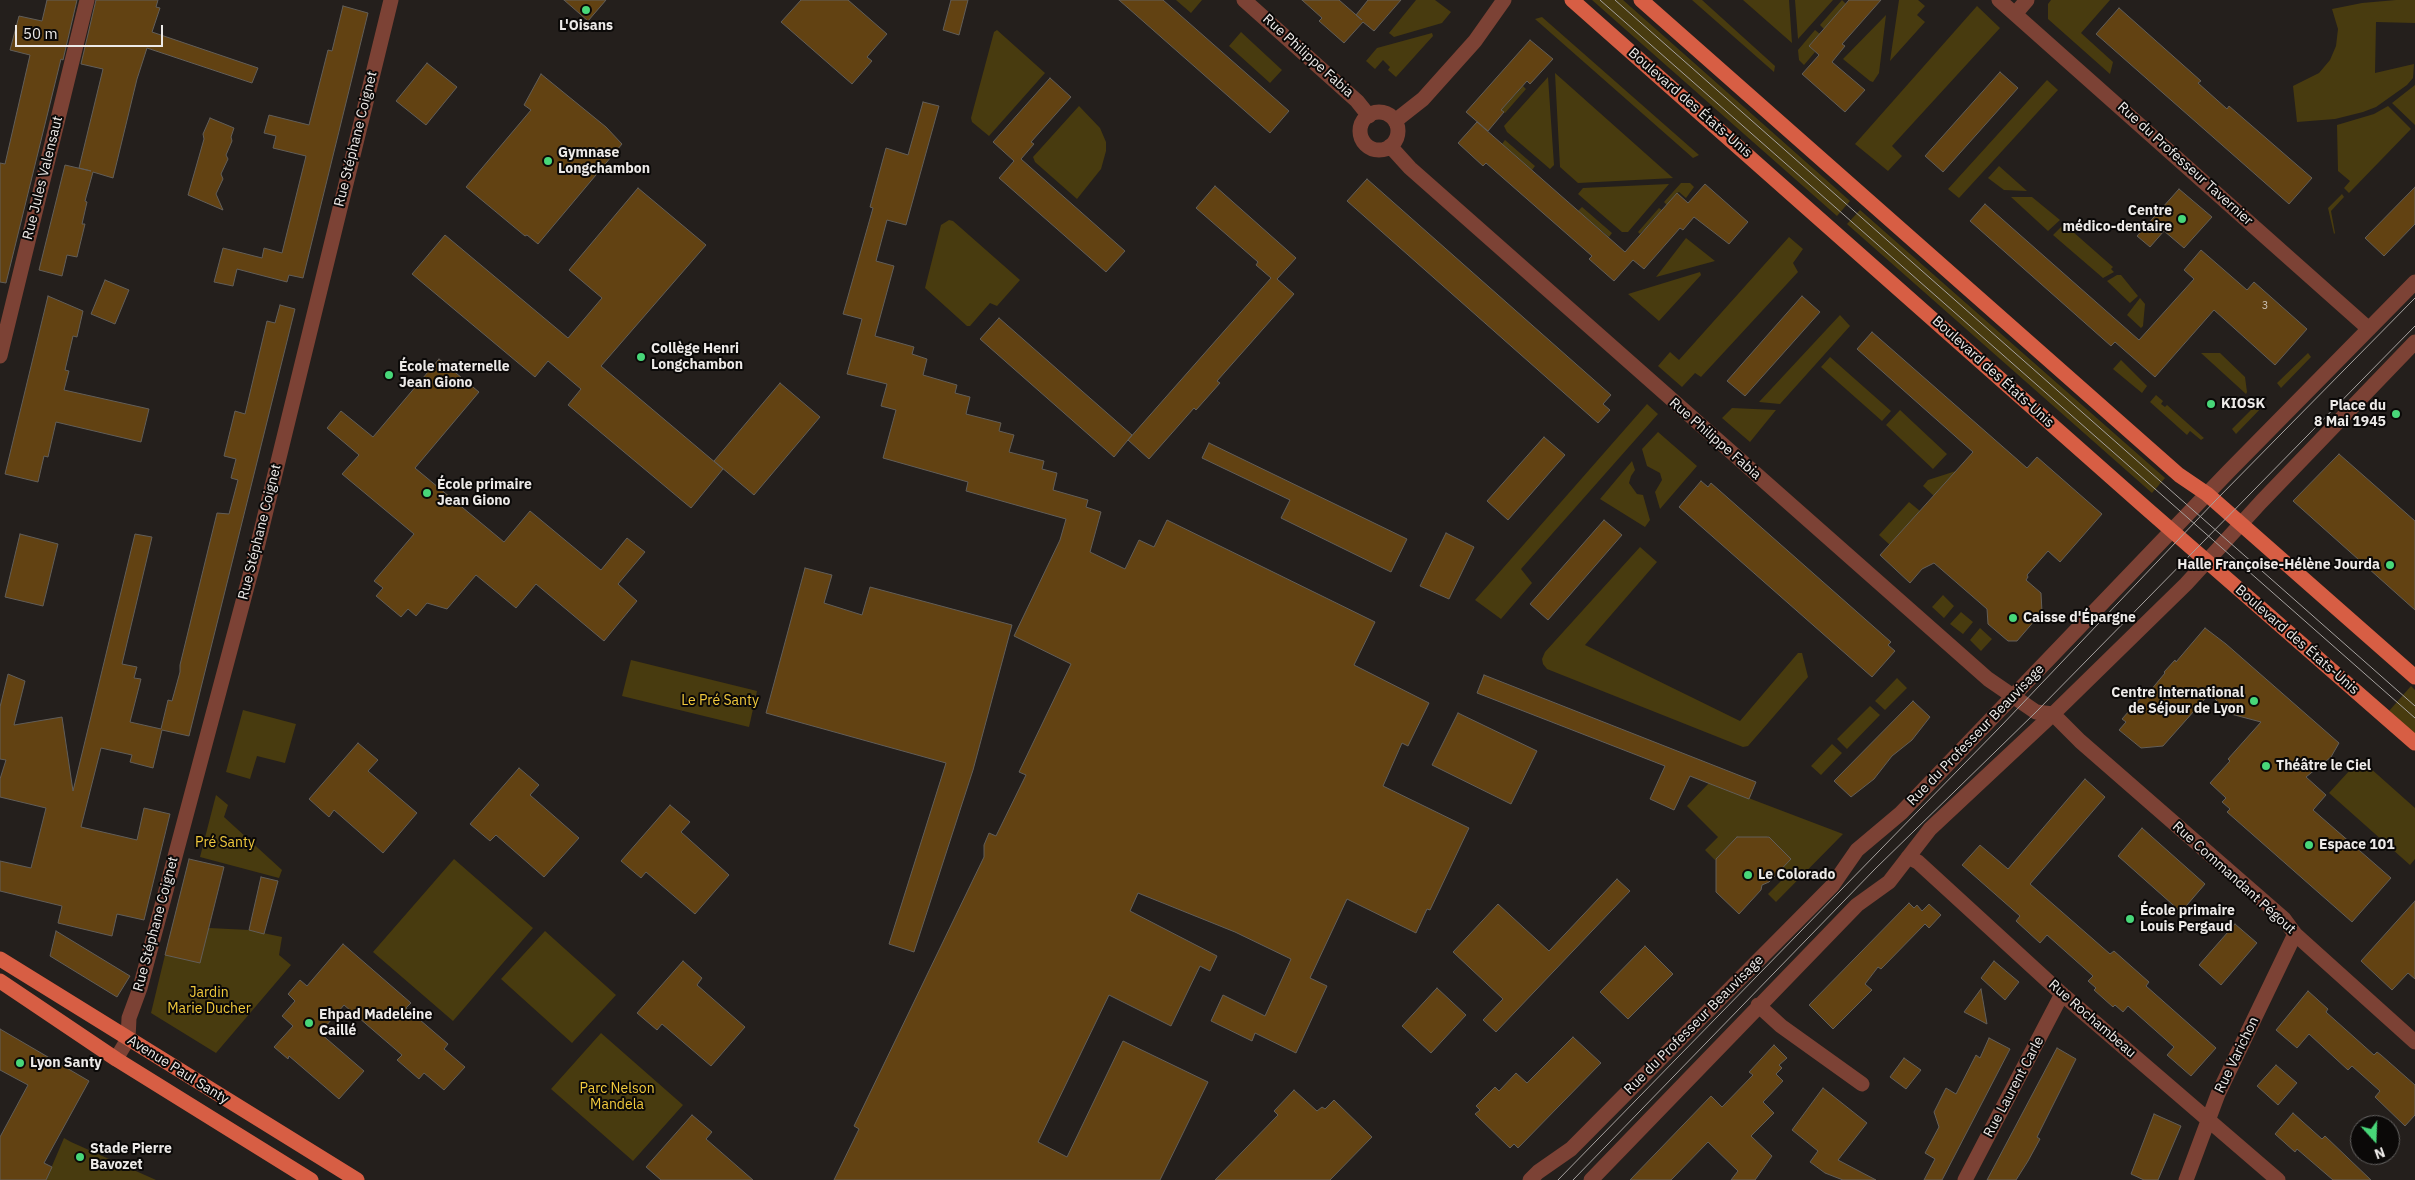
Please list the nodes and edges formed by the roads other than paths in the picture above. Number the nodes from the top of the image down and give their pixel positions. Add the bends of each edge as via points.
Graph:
1 (87, 0) edge
2 (391, 0) edge
3 (1244, 0) edge
4 (1504, 0) edge
5 (1572, 0) edge
6 (1641, 0) edge
7 (1999, 0) edge
8 (2027, 0) edge
9 (2015, 14) junction
10 (1368, 116) junction
11 (1395, 121) junction
12 (1390, 146) junction
13 (2415, 282) edge
14 (2369, 329) junction
15 (2415, 342) edge
16 (0, 356) edge
17 (2207, 494) junction
18 (2240, 524) junction
19 (2172, 530) junction
20 (2207, 561) junction
21 (2415, 677) edge
22 (2012, 696) junction
23 (2053, 714) junction
24 (2415, 743) edge
25 (1908, 857) junction
26 (2296, 934) junction
27 (0, 959) edge
28 (0, 980) edge
29 (2062, 994) junction
30 (1758, 1005) junction
31 (128, 1039) junction
32 (2415, 1042) edge
33 (116, 1059) junction
34 (1862, 1084) dead end
35 (2209, 1119) junction
36 (311, 1180) edge
37 (357, 1180) edge
38 (1530, 1180) edge
39 (1591, 1180) edge
40 (1965, 1180) edge
41 (2186, 1180) edge
42 (2278, 1180) edge

1 - 16 street, Rue Jules Valensaut
2 - 31 street, Rue Stéphane Coignet via 253,564 140,988 129,1018
3 - 10 street, Rue Philippe Fabia via 1358,100
4 - 11 street via 1475,40 1423,99
5 - 19 main road, Boulevard des États-Unis
6 - 17 main road via 2179,475
7 - 9 street, Rue du Professeur Tavernier
8 - 9 street
9 - 14 street, Rue du Professeur Tavernier
10 - 11 street via 1386,113
10 - 12 street via 1361,126 1366,144 1377,149
11 - 12 street via 1397,138
12 - 22 street, Rue Philippe Fabia via 1410,168 1641,374 1988,679
13 - 14 street, Rue du Professeur Beauvisage
14 - 17 street, Rue du Professeur Beauvisage
15 - 18 street
17 - 18 main road
17 - 19 street, Rue du Professeur Beauvisage
18 - 20 street
18 - 21 main road
19 - 20 main road, Boulevard des États-Unis
19 - 22 street, Rue du Professeur Beauvisage
20 - 23 street
20 - 24 main road, Boulevard des États-Unis
22 - 23 street, Rue Philippe Fabia via 2036,712
22 - 38 street, Rue du Professeur Beauvisage via 1902,813 1856,850 1832,886 1578,1142
23 - 25 street via 1930,829
23 - 26 street, Rue Commandant Pégout
25 - 29 street, Rue Rochambeau via 1918,862
25 - 30 street via 1889,882 1857,905
26 - 32 street, Rue Commandant Pégout
26 - 35 street, Rue Varichon
27 - 31 main road, Avenue Paul Santy
28 - 33 main road, Avenue Paul Santy
29 - 35 street, Rue Rochambeau
29 - 40 street, Rue Laurent Carle
30 - 34 street
30 - 39 street
31 - 33 street, Rue Stéphane Coignet
31 - 37 main road, Avenue Paul Santy
33 - 36 main road, Avenue Paul Santy
35 - 41 street, Rue Varichon
35 - 42 street, Rue Rochambeau

